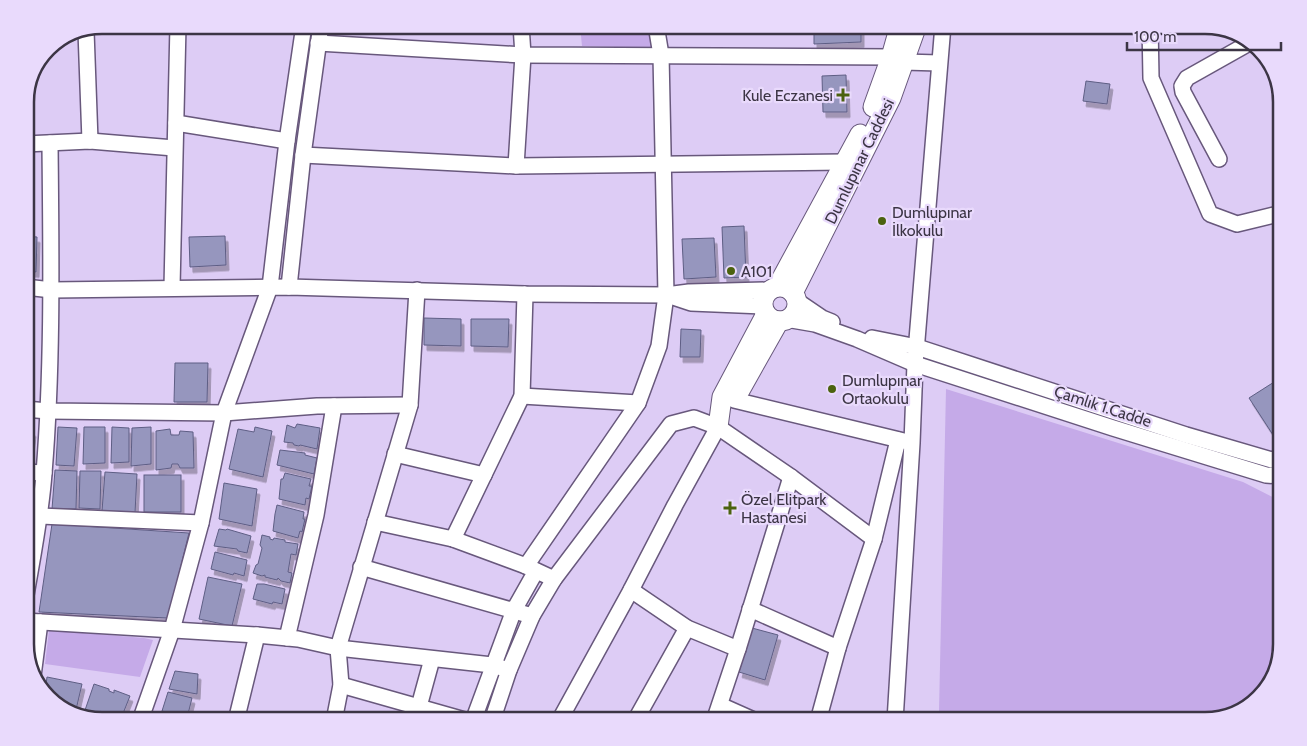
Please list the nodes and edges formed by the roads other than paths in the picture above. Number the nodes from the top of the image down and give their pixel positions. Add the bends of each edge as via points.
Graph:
1 (175, 34) edge
2 (303, 34) edge
3 (319, 34) edge
4 (521, 34) edge
5 (658, 34) edge
6 (899, 34) edge
7 (913, 34) edge
8 (942, 34) edge
9 (1150, 34) edge
10 (86, 36) edge
11 (318, 43) junction
12 (1244, 46) edge
13 (522, 54) junction
14 (661, 55) junction
15 (898, 60) junction
16 (939, 63) junction
17 (176, 123) junction
18 (287, 140) junction
19 (90, 141) junction
20 (50, 142) junction
21 (34, 143) edge
22 (174, 148) junction
23 (303, 155) junction
24 (1219, 159) dead end
25 (844, 162) junction
26 (664, 164) junction
27 (516, 166) junction
28 (1273, 215) edge
29 (289, 286) junction
30 (172, 287) junction
31 (270, 287) junction
32 (34, 288) edge
33 (52, 290) junction
34 (417, 290) junction
35 (525, 294) junction
36 (666, 295) junction
37 (779, 304) junction
38 (917, 347) junction
39 (915, 364) junction
40 (522, 396) junction
41 (734, 400) junction
42 (638, 403) junction
43 (410, 405) junction
44 (334, 406) junction
45 (34, 410) edge
46 (48, 411) junction
47 (224, 413) junction
48 (718, 427) junction
49 (905, 442) junction
50 (395, 454) junction
51 (1273, 460) edge
52 (34, 472) edge
53 (44, 473) junction
54 (484, 475) junction
55 (1273, 475) edge
56 (791, 477) junction
57 (40, 516) junction
58 (375, 522) junction
59 (201, 523) junction
60 (874, 538) junction
61 (454, 540) junction
62 (34, 550) edge
63 (361, 566) junction
64 (531, 568) junction
65 (554, 578) junction
66 (632, 590) junction
67 (750, 609) junction
68 (514, 610) junction
69 (532, 616) junction
70 (34, 621) edge
71 (687, 628) junction
72 (172, 630) junction
73 (257, 635) junction
74 (287, 638) junction
75 (338, 648) junction
76 (838, 648) junction
77 (738, 649) junction
78 (432, 659) junction
79 (492, 665) junction
80 (509, 670) junction
81 (341, 685) junction
82 (720, 705) junction
83 (143, 712) edge
84 (238, 712) edge
85 (336, 712) edge
86 (412, 712) edge
87 (418, 712) edge
88 (476, 712) edge
89 (495, 712) edge
90 (564, 712) edge
91 (640, 712) edge
92 (717, 712) edge
93 (736, 712) edge
94 (820, 712) edge
95 (895, 712) edge

1 - 17 street
2 - 18 street
3 - 11 street
4 - 13 street
5 - 14 street
6 - 15 main road, Dumlupınar Caddesi
7 - 15 main road, Dumlupınar Caddesi
8 - 16 street
9 - 28 street via 1151,78 1210,214 1236,224
10 - 19 street
11 - 13 street
11 - 23 street
12 - 24 street via 1187,78 1182,86
13 - 14 street
13 - 27 street
14 - 15 street
14 - 26 street
15 - 16 street
15 - 25 main road, Dumlupınar Caddesi
15 - 37 main road, Dumlupınar Caddesi via 891,98
16 - 38 street
17 - 18 street
17 - 22 street
18 - 31 street
19 - 20 street
19 - 22 street
20 - 21 street
20 - 33 street
22 - 30 street
23 - 27 street
23 - 29 street
25 - 26 street
25 - 37 main road, Dumlupınar Caddesi
26 - 27 street
26 - 36 street
29 - 31 street, Çamlık 1.Cadde
29 - 34 street, Çamlık 1.Cadde
30 - 31 street, Çamlık 1.Cadde
30 - 33 street, Çamlık 1.Cadde
31 - 47 street
32 - 33 street, Çamlık 1.Cadde
33 - 46 street
34 - 35 street, Çamlık 1.Cadde
34 - 43 street
35 - 36 street, Çamlık 1.Cadde
35 - 40 street
36 - 37 street, Çamlık 1.Cadde via 689,292
36 - 42 street via 659,346
37 - 38 street via 867,336
37 - 39 street, Çamlık 1.Cadde via 815,324
37 - 41 main road
37 - 48 main road via 722,397
38 - 39 street
38 - 51 street
39 - 49 street
39 - 55 street, Çamlık 1.Cadde via 1210,458
40 - 42 street
40 - 54 street
41 - 48 main road
41 - 49 street
42 - 64 street
43 - 44 street
43 - 50 street
44 - 47 street
44 - 74 street via 316,515
45 - 46 street
46 - 47 street
46 - 53 street
47 - 59 street
48 - 56 street
48 - 65 street via 694,418 672,424
48 - 66 street
49 - 60 street
49 - 95 street
50 - 54 street
50 - 58 street
52 - 53 street
53 - 57 street
54 - 61 street
56 - 60 street
56 - 67 street
57 - 59 street
57 - 62 street
58 - 61 street
58 - 63 street
59 - 72 street
60 - 76 street
61 - 64 street
63 - 68 street
63 - 75 street
64 - 65 street
64 - 68 street
65 - 69 street
66 - 71 street
66 - 90 street
67 - 76 street
67 - 77 street
68 - 69 street
68 - 79 street
69 - 80 street
70 - 72 street
71 - 77 street
71 - 91 street
72 - 73 street
72 - 83 street
73 - 74 street
73 - 84 street
74 - 75 street
75 - 78 street
75 - 81 street
76 - 94 street
77 - 82 street
78 - 79 street
78 - 87 street
79 - 80 street
79 - 88 street
80 - 89 street
81 - 85 street
81 - 86 street
82 - 92 street
82 - 93 street

